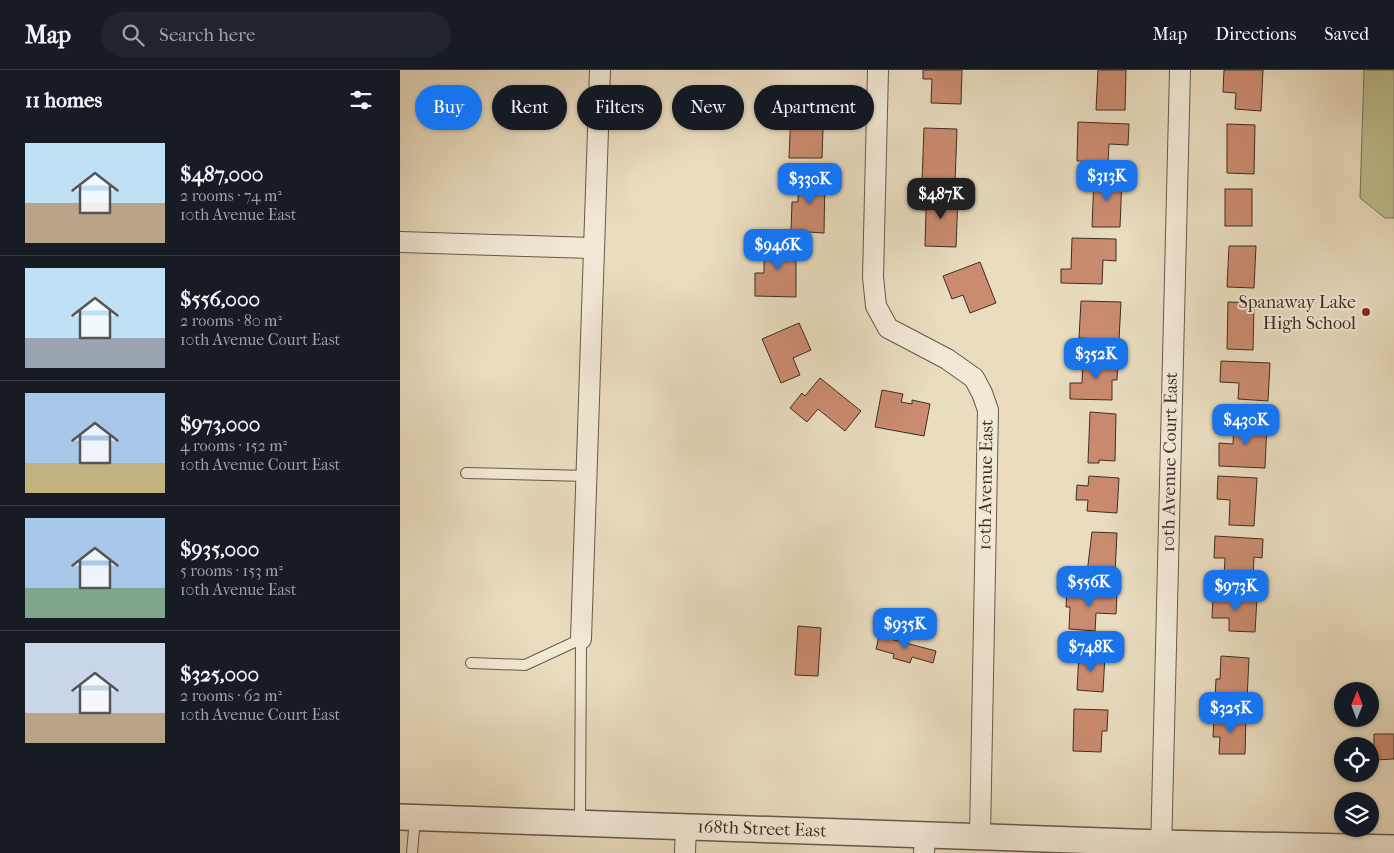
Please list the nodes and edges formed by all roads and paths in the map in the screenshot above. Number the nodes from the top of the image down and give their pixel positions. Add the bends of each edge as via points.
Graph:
1 (600, 70) edge
2 (878, 70) edge
3 (1180, 70) edge
4 (400, 242) edge
5 (592, 248) junction
6 (466, 473) dead end
7 (586, 476) junction
8 (581, 639) junction
9 (471, 663) dead end
10 (407, 817) edge
11 (580, 823) junction
12 (686, 826) junction
13 (980, 836) junction
14 (925, 844) edge
15 (1161, 848) edge
16 (1394, 848) edge
17 (1273, 850) edge
18 (412, 853) edge
19 (685, 853) edge

1 - 5 street
2 - 13 street, 10th Avenue East via 873,277 876,306 888,328 947,359 974,378 988,410
3 - 15 street, 10th Avenue Court East
4 - 5 street
5 - 7 street
6 - 7 lane
7 - 8 street
8 - 9 lane via 525,665
8 - 11 lane
10 - 11 street, 168th Street East
10 - 18 lane
11 - 12 street, 168th Street East
12 - 14 street, 168th Street East
12 - 19 street
13 - 14 street, 168th Street East
13 - 15 street, 168th Street East
15 - 17 street, 168th Street East
16 - 17 street, 168th Street East

